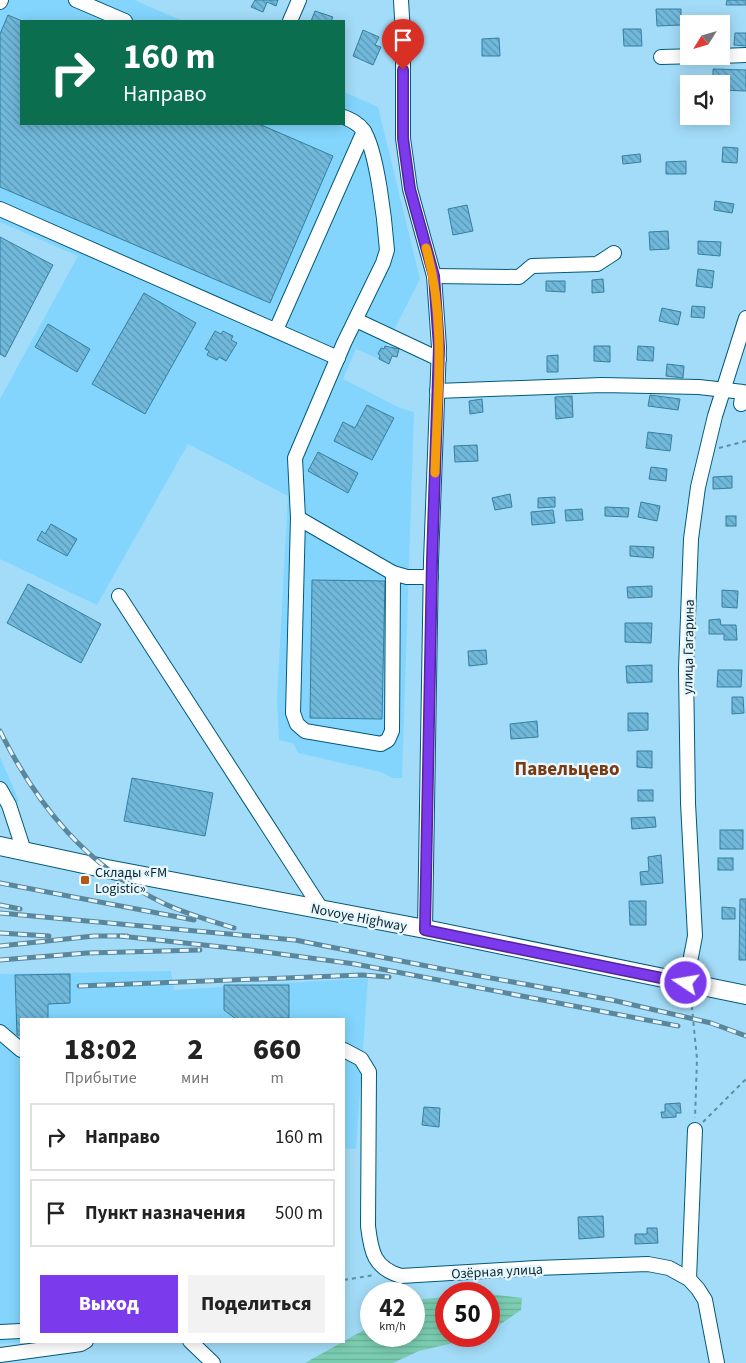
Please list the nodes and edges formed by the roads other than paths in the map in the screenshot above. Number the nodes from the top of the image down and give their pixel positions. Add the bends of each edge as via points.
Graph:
1 (76, 0) edge
2 (298, 0) edge
3 (401, 0) edge
4 (123, 20) edge
5 (290, 20) edge
6 (746, 55) edge
7 (730, 56) edge
8 (661, 57) dead end
9 (680, 57) edge
10 (345, 118) edge
11 (364, 131) junction
12 (0, 209) edge
13 (614, 253) dead end
14 (434, 276) junction
15 (746, 318) edge
16 (356, 320) junction
17 (276, 330) junction
18 (338, 358) junction
19 (439, 360) junction
20 (723, 390) junction
21 (437, 391) junction
22 (741, 404) dead end
23 (298, 518) junction
24 (393, 573) junction
25 (431, 577) junction
26 (119, 596) dead end
27 (0, 789) edge
28 (0, 846) edge
29 (24, 852) junction
30 (322, 910) junction
31 (425, 930) junction
32 (685, 990) junction
33 (746, 996) edge
34 (0, 1032) edge
35 (20, 1049) edge
36 (345, 1051) edge
37 (694, 1130) road end
38 (689, 1278) junction
39 (20, 1330) edge
40 (0, 1332) edge
41 (83, 1343) edge
42 (192, 1343) edge
43 (0, 1355) edge
44 (212, 1363) edge
45 (716, 1363) edge

1 - 4 street
2 - 5 street
3 - 14 street via 403,138 410,189
6 - 7 street
8 - 9 street
10 - 11 street
11 - 16 street via 374,157 387,250
11 - 17 street
12 - 17 street
13 - 14 street via 597,264 532,266 519,277
14 - 19 street
15 - 20 street, улица Гагарина
16 - 18 street
16 - 19 street
17 - 18 street
18 - 23 street via 295,458
19 - 21 street
20 - 21 street via 602,385
20 - 22 street via 743,392
20 - 32 street, улица Гагарина via 698,488 691,539 686,669 688,803 695,936
21 - 25 street
23 - 24 street
23 - 24 street via 293,713 297,724 306,731 380,744 388,740 392,732
24 - 25 street via 407,577
25 - 31 street
26 - 30 street
27 - 29 street via 15,821
28 - 29 main road, Novoye Highway
29 - 30 main road, Novoye Highway
30 - 31 main road, Novoye Highway
31 - 32 main road, Novoye Highway
32 - 33 main road, Novoye Highway
34 - 35 street
36 - 38 street, Озёрная улица via 361,1059 369,1072 368,1226 370,1246 378,1263 388,1272 401,1276 648,1264 669,1268
37 - 38 street
38 - 45 street, Озёрная улица via 705,1300
39 - 40 street
41 - 43 street
42 - 44 street

